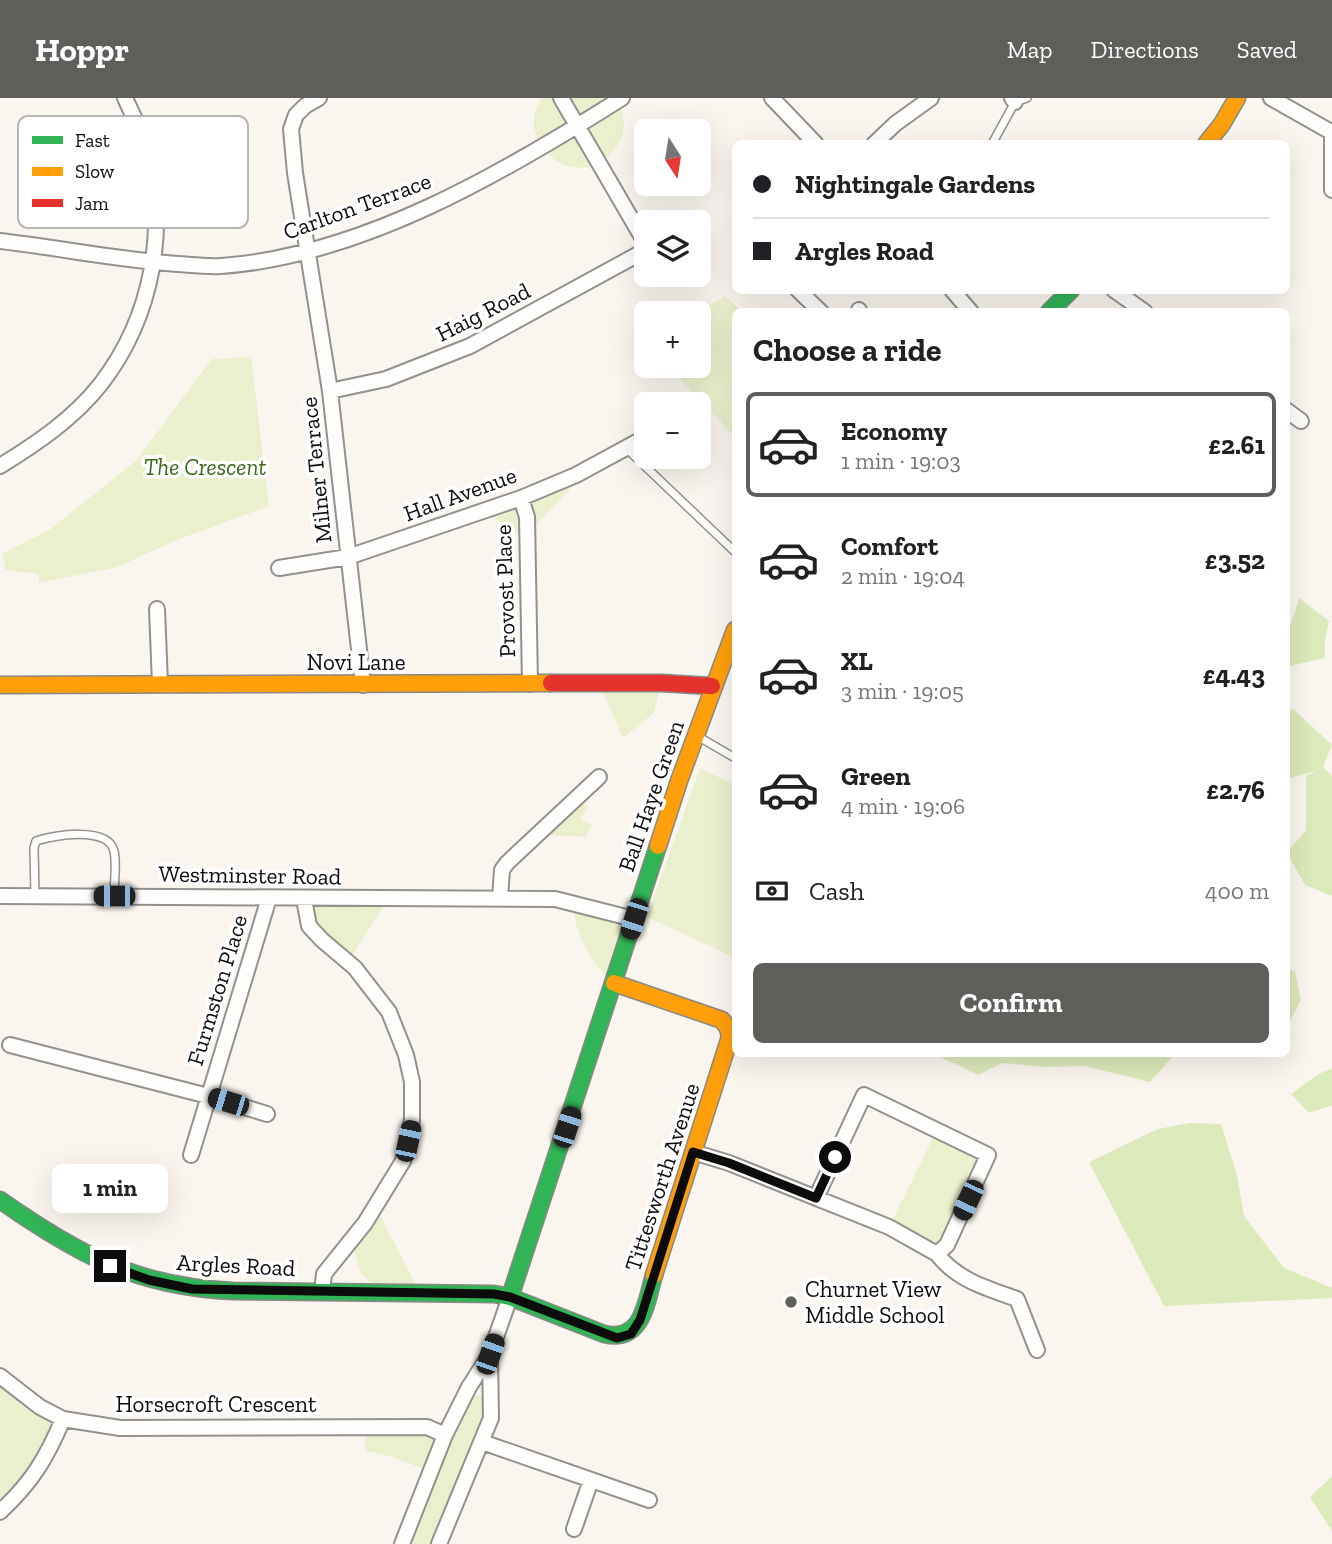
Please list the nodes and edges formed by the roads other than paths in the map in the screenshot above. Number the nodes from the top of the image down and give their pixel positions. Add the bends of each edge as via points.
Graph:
1 (125, 98) edge
2 (320, 98) edge
3 (561, 98) edge
4 (622, 98) edge
5 (772, 98) edge
6 (931, 98) edge
7 (1237, 98) edge
8 (1271, 98) edge
9 (1018, 99) edge
10 (133, 116) edge
11 (579, 125) junction
12 (1331, 132) edge
13 (812, 140) edge
14 (878, 140) edge
15 (994, 140) edge
16 (1209, 140) edge
17 (1332, 190) edge
18 (634, 223) edge
19 (156, 228) edge
20 (0, 241) edge
21 (309, 252) junction
22 (634, 257) edge
23 (155, 262) junction
24 (802, 294) edge
25 (955, 294) edge
26 (1067, 294) edge
27 (1120, 294) edge
28 (817, 308) edge
29 (968, 308) edge
30 (1053, 308) edge
31 (1139, 308) edge
32 (330, 391) junction
33 (1290, 413) edge
34 (1301, 421) dead end
35 (634, 445) edge
36 (627, 449) junction
37 (0, 466) edge
38 (520, 498) junction
39 (732, 549) edge
40 (348, 557) junction
41 (279, 568) dead end
42 (157, 609) dead end
43 (732, 637) edge
44 (160, 684) junction
45 (530, 684) junction
46 (0, 685) edge
47 (363, 685) junction
48 (712, 687) junction
49 (695, 735) junction
50 (732, 756) edge
51 (598, 777) dead end
52 (0, 896) edge
53 (35, 896) junction
54 (114, 896) junction
55 (269, 898) junction
56 (500, 898) junction
57 (304, 899) junction
58 (634, 919) junction
59 (614, 983) junction
60 (10, 1045) dead end
61 (208, 1096) junction
62 (267, 1114) dead end
63 (693, 1152) junction
64 (191, 1155) dead end
65 (816, 1198) junction
66 (0, 1200) edge
67 (937, 1254) junction
68 (322, 1291) junction
69 (510, 1297) junction
70 (1037, 1350) dead end
71 (490, 1354) junction
72 (0, 1376) edge
73 (464, 1397) junction
74 (491, 1406) junction
75 (62, 1419) junction
76 (445, 1435) junction
77 (482, 1442) junction
78 (591, 1480) junction
79 (649, 1500) dead end
80 (0, 1512) edge
81 (574, 1528) dead end
82 (402, 1544) edge
83 (439, 1544) edge

1 - 10 street
2 - 21 street, Milner Terrace via 296,115 291,129
3 - 11 street
4 - 11 street, Carlton Terrace
5 - 13 street
6 - 14 street
7 - 16 street
8 - 12 street
9 - 15 lane
11 - 18 street
11 - 21 street, Carlton Terrace via 459,192
12 - 17 street
19 - 23 street
20 - 23 street, Carlton Terrace
21 - 23 street, Carlton Terrace via 219,266
21 - 32 street, Milner Terrace
22 - 32 street, Haig Road via 470,346 386,379
23 - 37 street via 131,335 99,385 69,417
24 - 28 street
25 - 29 street
26 - 30 street
27 - 31 street
32 - 40 street, Milner Terrace
33 - 34 street
35 - 36 street, Hall Avenue
36 - 38 street, Hall Avenue
36 - 39 lane
38 - 40 street, Hall Avenue
38 - 45 street, Provost Place via 527,517
40 - 41 street, Hall Avenue
40 - 47 street, Milner Terrace
42 - 44 street
43 - 48 street, Ball Haye Green
44 - 46 street, Novi Lane
44 - 47 street, Novi Lane
45 - 47 street, Novi Lane
45 - 48 street, Novi Lane
48 - 49 street, Ball Haye Green
49 - 50 lane
49 - 58 street, Ball Haye Green
51 - 56 street via 507,863 502,870
52 - 53 street, Westminster Road
53 - 54 street, Westminster Road
53 - 54 lane via 36,841 56,835 101,836 112,846
54 - 55 street, Westminster Road
55 - 57 street, Westminster Road
55 - 61 street, Furmston Place
56 - 57 street, Westminster Road
56 - 58 street, Westminster Road via 555,899
57 - 68 street, Argles Road via 309,926 355,968 389,1012 412,1082 412,1120 403,1161 365,1223 324,1274
58 - 59 street, Ball Haye Green
59 - 63 street, Tittesworth Avenue via 722,1020 728,1028 730,1037
59 - 69 street, Ball Haye Green
60 - 61 street, Furmston Place
61 - 62 street, Furmston Place
61 - 64 street, Furmston Place
63 - 65 street
63 - 69 street, Tittesworth Avenue via 640,1320 631,1334 617,1338
65 - 67 street via 889,1227
65 - 67 street via 864,1096 988,1155 947,1245
66 - 68 street, Argles Road via 110,1266 149,1280 192,1289
67 - 70 street via 948,1268 1017,1299
68 - 69 street, Argles Road
69 - 71 street
71 - 73 street
71 - 74 street
72 - 75 street, Horsecroft Crescent
73 - 74 street via 484,1397
73 - 76 street
74 - 77 street
75 - 76 street, Horsecroft Crescent via 120,1428 427,1427
75 - 80 street via 42,1464
76 - 82 street
77 - 78 street
77 - 83 street
78 - 79 street
78 - 81 street

